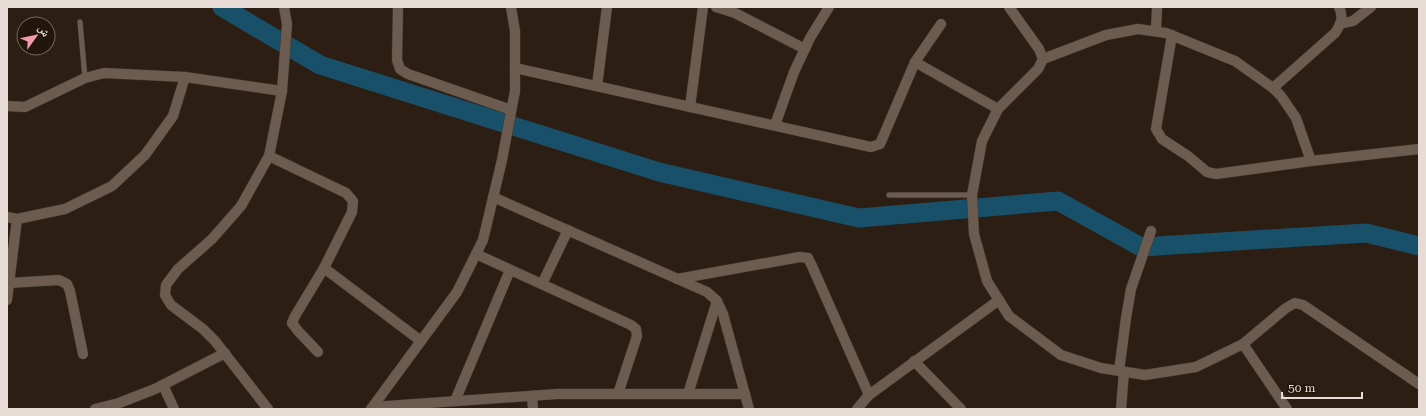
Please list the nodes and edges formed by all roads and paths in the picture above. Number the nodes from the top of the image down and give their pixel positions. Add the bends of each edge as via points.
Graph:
1 (284, 7) edge
2 (398, 7) edge
3 (511, 7) edge
4 (607, 7) edge
5 (703, 7) edge
6 (716, 7) edge
7 (828, 7) edge
8 (1009, 7) edge
9 (1157, 7) edge
10 (1339, 7) edge
11 (1371, 7) edge
12 (80, 22) dead end
13 (941, 24) dead end
14 (1340, 24) junction
15 (1156, 31) junction
16 (1172, 35) junction
17 (805, 48) junction
18 (1043, 59) junction
19 (915, 62) junction
20 (515, 68) junction
21 (185, 77) junction
22 (85, 78) junction
23 (597, 86) junction
24 (1273, 88) junction
25 (282, 91) junction
26 (7, 106) edge
27 (690, 107) junction
28 (998, 109) junction
29 (511, 110) junction
30 (775, 126) junction
31 (1419, 149) edge
32 (269, 156) junction
33 (1311, 161) junction
34 (889, 195) dead end
35 (493, 197) junction
36 (972, 200) junction
37 (12, 218) edge
38 (568, 230) junction
39 (1151, 231) dead end
40 (476, 254) junction
41 (324, 268) junction
42 (510, 270) junction
43 (677, 278) junction
44 (9, 283) junction
45 (542, 284) junction
46 (7, 300) edge
47 (717, 300) junction
48 (999, 300) junction
49 (421, 341) junction
50 (1243, 344) junction
51 (318, 352) dead end
52 (225, 353) junction
53 (83, 354) dead end
54 (914, 361) junction
55 (1121, 372) junction
56 (1419, 384) edge
57 (163, 386) junction
58 (618, 394) junction
59 (688, 394) junction
60 (745, 394) junction
61 (869, 395) junction
62 (532, 396) junction
63 (455, 401) junction
64 (372, 408) edge
65 (95, 409) edge
66 (174, 409) edge
67 (268, 409) edge
68 (534, 409) edge
69 (749, 409) edge
70 (857, 409) edge
71 (961, 409) edge
72 (1121, 409) edge
73 (1288, 409) edge

1 - 25 street via 287,24
2 - 29 street via 397,60 400,69
3 - 20 street via 515,31
4 - 23 street
5 - 27 street
6 - 17 street
7 - 17 street
8 - 18 street via 1039,49
9 - 15 street
10 - 14 street via 1342,13
11 - 14 street via 1353,21
12 - 22 lane
13 - 19 street
14 - 24 street via 1335,33
15 - 16 street
15 - 18 street via 1138,29 1106,36
16 - 24 street via 1235,61
16 - 33 street via 1156,129 1162,139 1212,174
17 - 30 street
18 - 28 street via 1038,68
19 - 28 street
19 - 30 street via 880,144 871,147
20 - 23 street
20 - 29 street via 515,91
21 - 22 street via 104,73
21 - 25 street
21 - 37 street via 173,116 145,155 112,186 65,209
22 - 26 street via 25,107
23 - 27 street
24 - 33 street via 1296,118
25 - 32 street
27 - 30 street
28 - 36 street via 982,141
29 - 35 street
31 - 33 street
32 - 41 street via 346,193 353,202 352,212
32 - 52 street via 241,206 212,239 178,269 166,285 165,295 171,305 203,329
34 - 36 lane
35 - 38 street
35 - 40 street via 483,240
36 - 48 street via 974,234 987,280
37 - 44 street
38 - 43 street
38 - 45 street
39 - 55 street via 1132,289 1126,318
40 - 42 street
40 - 49 street via 457,292
41 - 49 street
41 - 51 street via 292,323
42 - 45 street
42 - 63 street
43 - 47 street via 707,292
43 - 61 street via 800,257 808,258
44 - 46 street
44 - 53 street via 59,280 67,284
45 - 58 street via 636,329 637,336
47 - 59 street
47 - 60 street via 724,314
48 - 54 street
48 - 55 street via 1009,316 1061,355
49 - 64 street
50 - 55 street via 1196,367 1145,375
50 - 56 street via 1295,303 1303,305
50 - 73 street
52 - 57 street
52 - 67 street
54 - 61 street
54 - 71 street
55 - 72 street
57 - 65 street via 119,403
57 - 66 street
58 - 59 street
58 - 62 street
59 - 60 street
60 - 69 street
61 - 70 street
62 - 63 street
62 - 68 street
63 - 64 street

